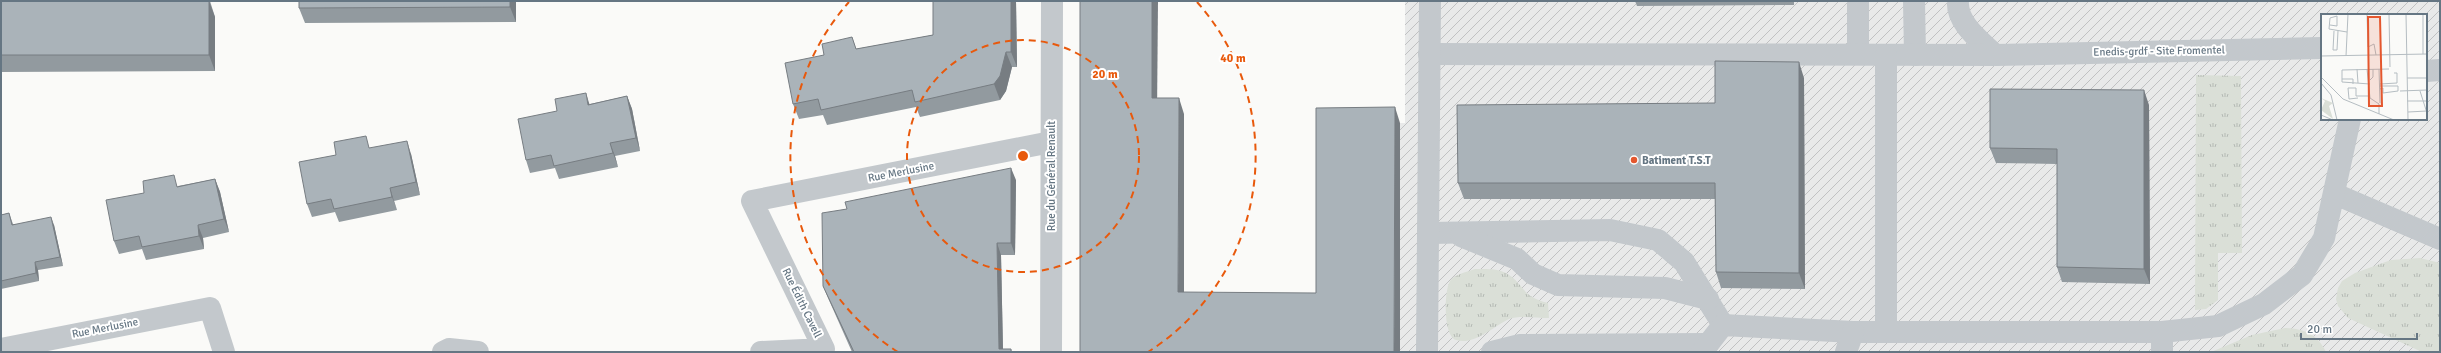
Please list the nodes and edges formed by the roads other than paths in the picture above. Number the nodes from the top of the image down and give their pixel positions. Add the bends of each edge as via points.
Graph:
1 (1052, 1) edge
2 (1430, 1) edge
3 (1858, 1) edge
4 (1914, 1) edge
5 (1958, 1) edge
6 (2321, 48) edge
7 (1429, 54) junction
8 (1858, 54) junction
9 (1886, 55) junction
10 (1915, 55) junction
11 (1995, 55) junction
12 (2427, 70) edge
13 (2440, 70) edge
14 (2350, 120) edge
15 (1051, 142) junction
16 (2335, 194) junction
17 (752, 201) joint
18 (1428, 233) junction
19 (1454, 233) junction
20 (2440, 239) edge
21 (1708, 299) junction
22 (1723, 325) junction
23 (1886, 332) junction
24 (1850, 342) edge
25 (2162, 342) edge
26 (1705, 348) edge
27 (1, 349) edge
28 (224, 352) edge
29 (444, 352) edge
30 (478, 352) edge
31 (761, 352) edge
32 (1051, 352) edge
33 (1427, 352) edge
34 (1492, 352) edge

1 - 15 street, Rue du Général Renault
2 - 7 street
3 - 8 street
4 - 10 street
5 - 11 street via 1957,8 1970,32
6 - 11 street, Enedis-grdf - Site Fromentel
7 - 8 street, Enedis-grdf - Site Fromentel
7 - 18 street
8 - 9 street, Enedis-grdf - Site Fromentel
9 - 10 street, Enedis-grdf - Site Fromentel
9 - 23 street
10 - 11 street, Enedis-grdf - Site Fromentel
12 - 13 street
14 - 16 street
15 - 17 street, Rue Merlusine
15 - 32 street, Rue du Général Renault
16 - 20 street
16 - 25 street via 2324,238 2302,275 2264,304 2218,326
17 - 31 street, Rue Édith Cavell via 824,348
18 - 19 street
18 - 33 street
19 - 21 street via 1517,259 1533,274 1558,285 1665,288
19 - 21 street via 1610,230 1658,240 1684,262
21 - 22 street
22 - 24 street
22 - 26 street
23 - 24 street
23 - 25 street
26 - 34 street via 1520,345
27 - 28 street, Rue Merlusine via 210,308
29 - 30 street via 449,348

